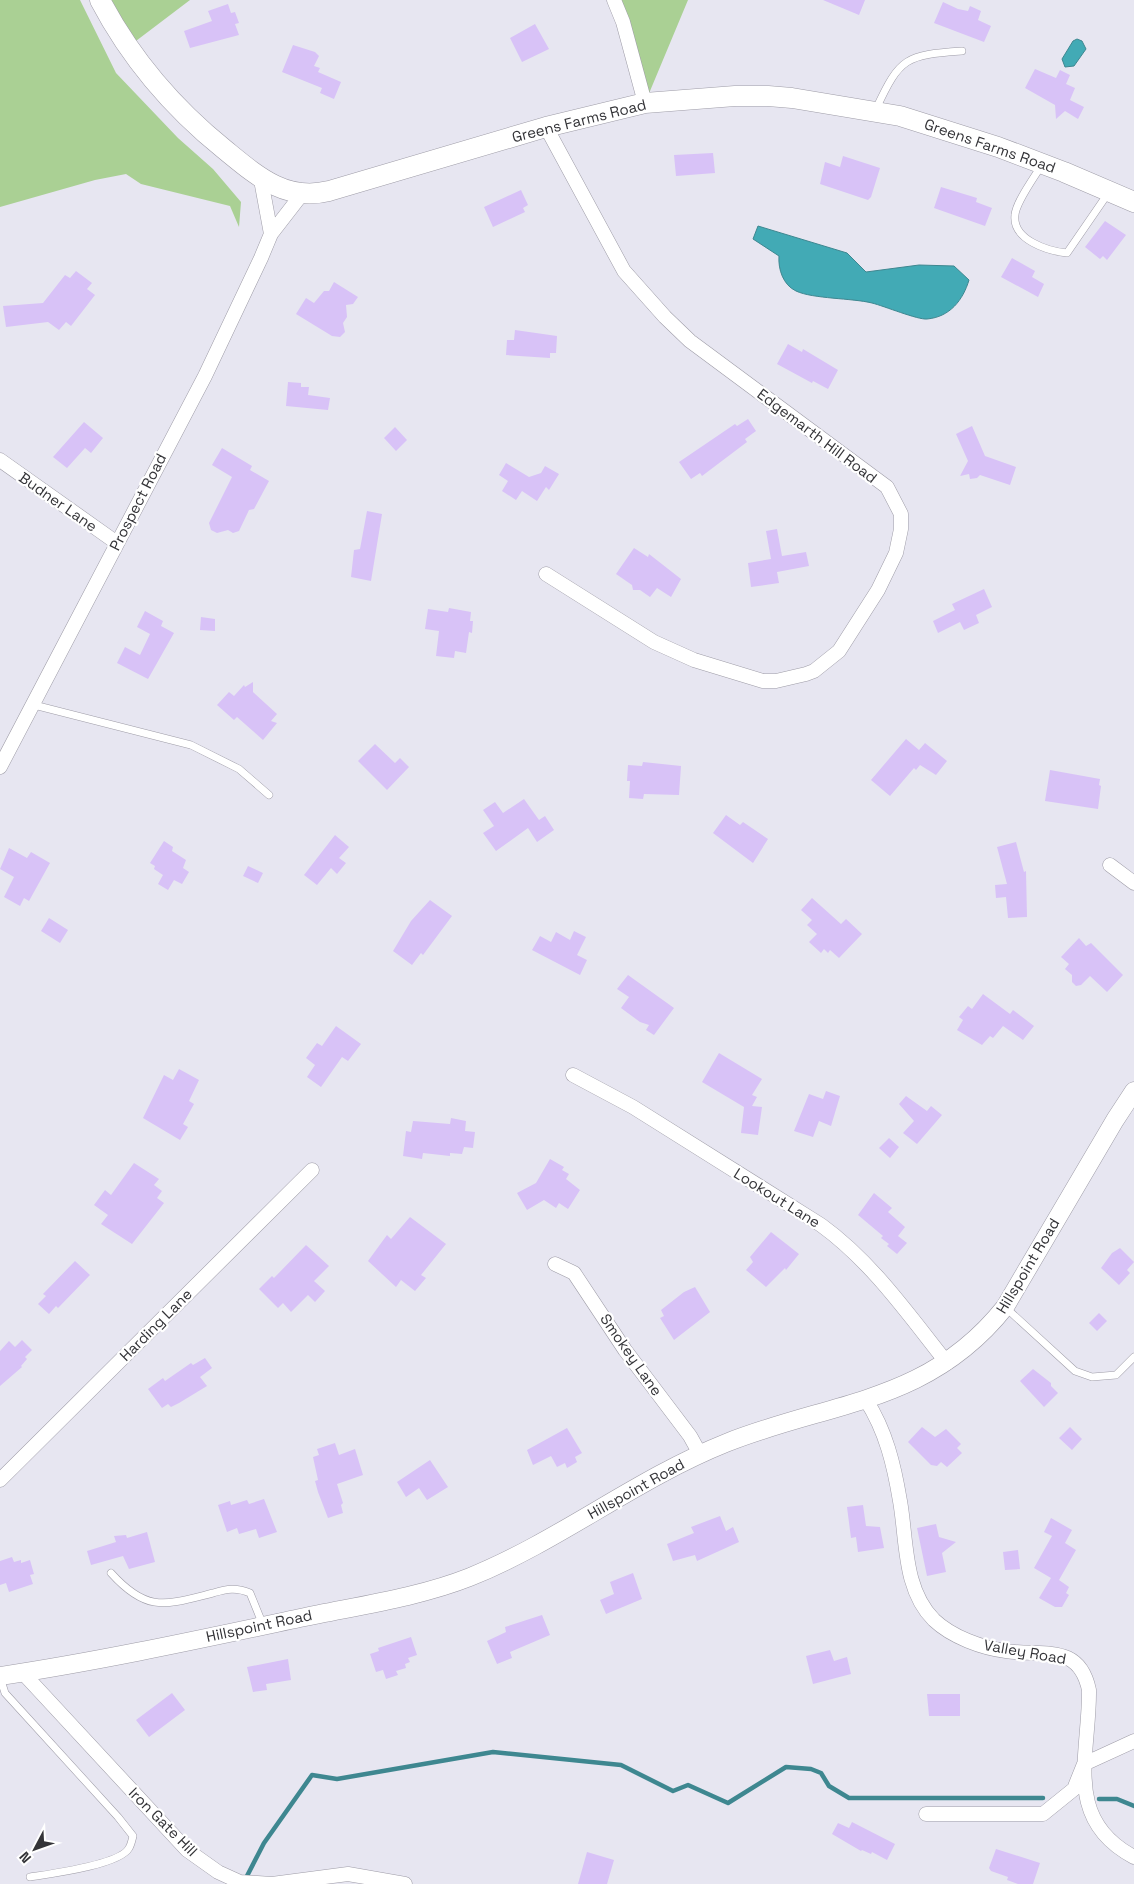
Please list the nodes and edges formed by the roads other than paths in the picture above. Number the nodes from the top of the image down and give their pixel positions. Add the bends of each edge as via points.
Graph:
1 (100, 0) edge
2 (614, 0) edge
3 (962, 51) dead end
4 (645, 103) junction
5 (875, 112) junction
6 (546, 127) junction
7 (1042, 164) junction
8 (261, 180) junction
9 (1110, 192) junction
10 (302, 194) junction
11 (1134, 202) edge
12 (271, 234) junction
13 (0, 460) edge
14 (117, 543) junction
15 (546, 574) dead end
16 (34, 704) junction
17 (0, 767) edge
18 (269, 795) dead end
19 (1110, 865) dead end
20 (1134, 883) edge
21 (573, 1075) dead end
22 (1134, 1091) edge
23 (312, 1170) dead end
24 (555, 1264) dead end
25 (1005, 1307) junction
26 (1134, 1357) edge
27 (947, 1363) junction
28 (866, 1400) junction
29 (700, 1454) junction
30 (0, 1480) edge
31 (110, 1574) dead end
32 (263, 1626) junction
33 (23, 1673) junction
34 (0, 1677) edge
35 (1134, 1741) edge
36 (1084, 1764) junction
37 (926, 1814) dead end
38 (1134, 1857) edge
39 (30, 1877) dead end
40 (405, 1884) edge

1 - 8 main road, Greens Farms Road via 140,66 170,101
2 - 4 street
3 - 5 lane via 912,58 895,72
4 - 5 main road, Greens Farms Road via 768,96
4 - 6 main road, Greens Farms Road
5 - 7 main road, Greens Farms Road via 909,118
6 - 10 main road, Greens Farms Road via 329,192
6 - 15 street, Edgemarth Hill Road via 624,271 665,317 690,341 887,488 901,514 896,553 878,590 839,651 814,671 776,681 763,681 694,660 662,646
7 - 9 main road, Greens Farms Road
7 - 9 lane via 1015,215 1017,228 1025,238 1051,252 1067,254
8 - 10 main road, Greens Farms Road
8 - 12 street
9 - 11 main road, Greens Farms Road
10 - 12 street, Prospect Road
12 - 14 street, Prospect Road via 205,376
13 - 14 street, Budner Lane
14 - 16 street, Prospect Road
16 - 17 street, Prospect Road
16 - 18 lane via 191,745 239,770
19 - 20 street
21 - 27 street, Lookout Lane via 633,1107 846,1243
22 - 25 street, Hillspoint Road
23 - 30 street, Harding Lane
24 - 29 street, Smokey Lane via 574,1273
25 - 26 lane via 1075,1371 1092,1377 1116,1375
25 - 27 street, Hillspoint Road via 987,1329
27 - 28 street, Hillspoint Road via 908,1385
28 - 29 street, Hillspoint Road via 743,1436
28 - 36 street, Valley Road via 886,1437 900,1501 909,1567 922,1604 943,1627 975,1643 1005,1651 1060,1655 1079,1666 1087,1677 1089,1690
29 - 32 street, Hillspoint Road via 470,1577 424,1591
31 - 32 lane via 141,1600 156,1604 231,1588 243,1590 250,1593
32 - 33 street, Hillspoint Road
33 - 34 street, Hillspoint Road
33 - 40 street, Iron Gate Hill via 186,1850 218,1872 240,1882 272,1884 348,1874
34 - 39 lane via 5,1694 132,1836 129,1849 119,1856 77,1870
35 - 36 street
36 - 37 street via 1074,1789 1043,1814
36 - 38 street, Valley Road via 1085,1798 1094,1817 1109,1838

